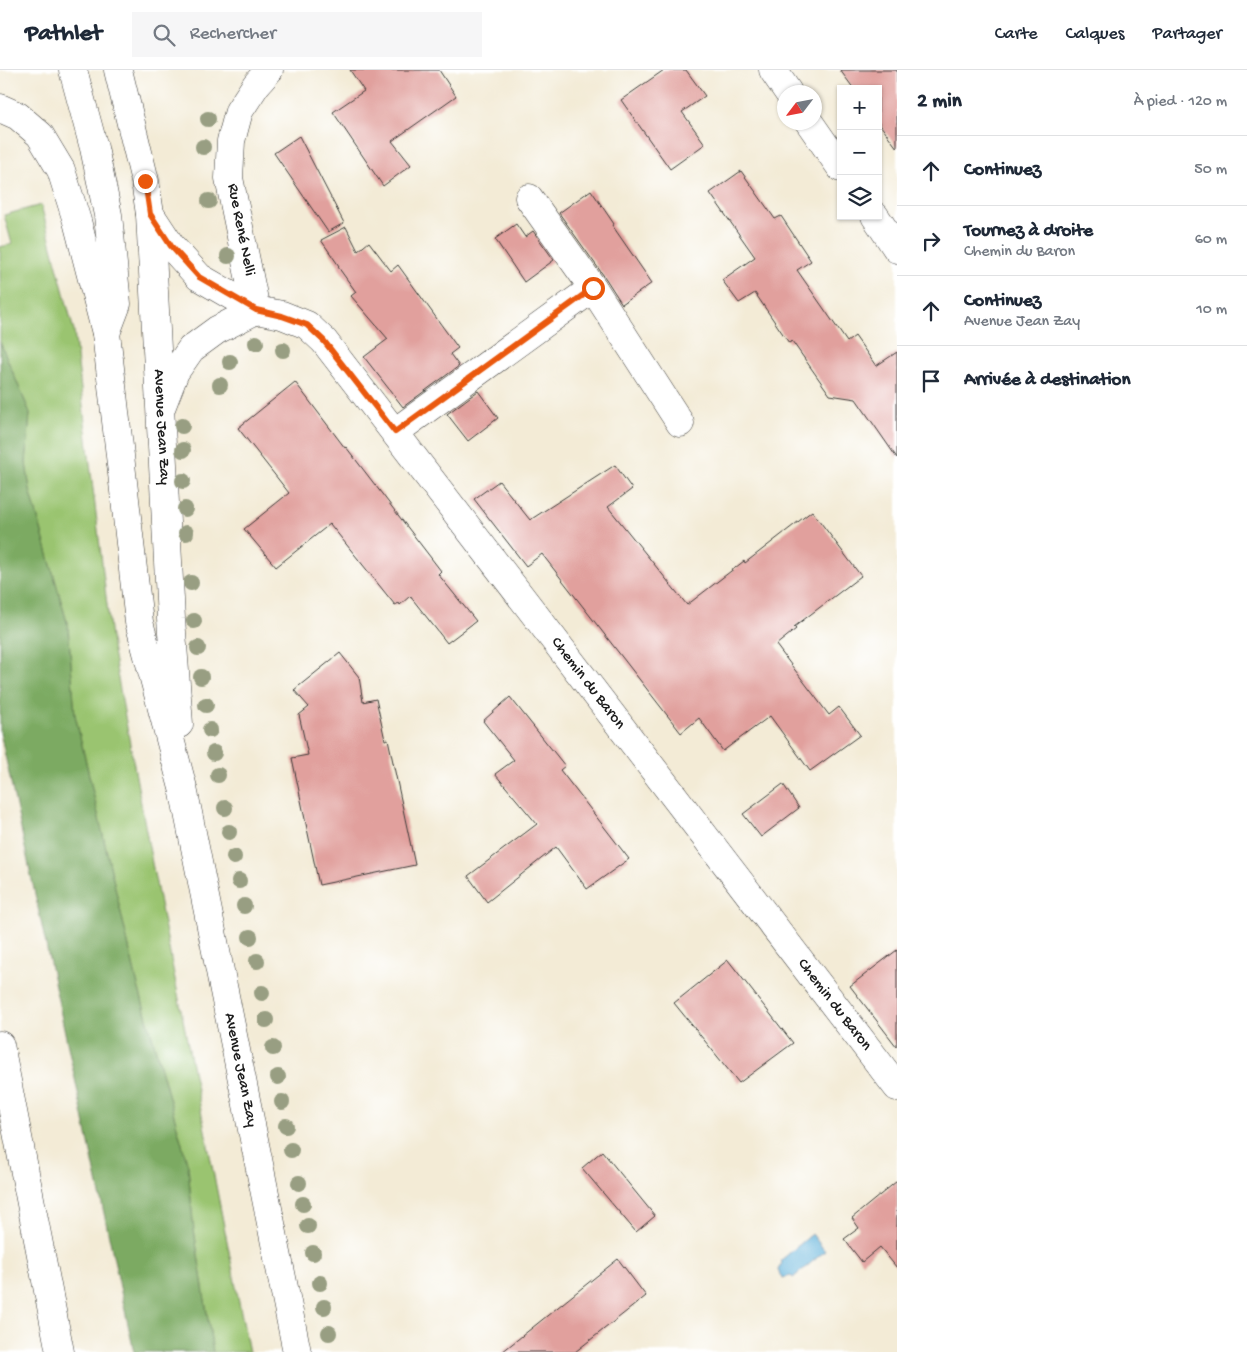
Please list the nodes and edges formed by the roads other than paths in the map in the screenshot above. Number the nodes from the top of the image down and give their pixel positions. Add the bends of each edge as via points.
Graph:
1 (73, 70) edge
2 (118, 70) edge
3 (269, 70) edge
4 (773, 70) edge
5 (783, 85) edge
6 (0, 108) edge
7 (815, 130) edge
8 (837, 162) edge
9 (529, 198) dead end
10 (150, 214) junction
11 (877, 220) edge
12 (897, 249) edge
13 (593, 288) junction
14 (256, 310) junction
15 (106, 333) junction
16 (161, 408) junction
17 (680, 423) dead end
18 (395, 432) junction
19 (183, 788) junction
20 (0, 1045) edge
21 (897, 1087) edge
22 (60, 1352) edge
23 (296, 1352) edge

1 - 15 main road, Avenue Jean Zay via 108,215 117,304
2 - 10 main road, Avenue Jean Zay
3 - 14 main road, Rue René Nelli via 239,111 231,141 229,178
4 - 5 main road
6 - 15 main road, Avenue Jean Zay via 18,116 40,135 61,170 78,221
7 - 8 main road
9 - 13 main road
10 - 14 main road, Chemin du Baron via 171,246 199,277
10 - 16 main road, Avenue Jean Zay
11 - 12 main road
13 - 17 main road
13 - 18 main road
14 - 16 main road via 212,333 191,349 175,372
14 - 18 main road, Chemin du Baron via 307,325 324,341
15 - 19 main road, Avenue Jean Zay via 139,622
16 - 19 main road, Avenue Jean Zay
18 - 21 main road, Chemin du Baron
19 - 23 main road, Avenue Jean Zay
20 - 22 main road

